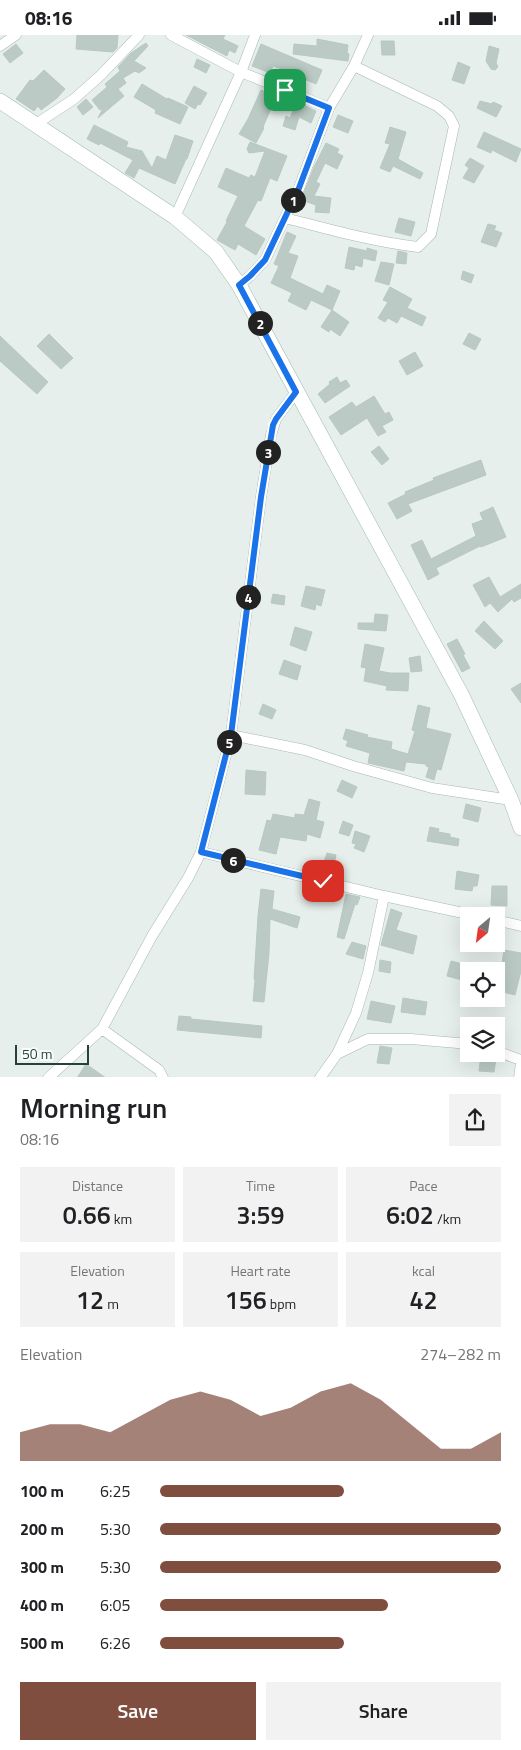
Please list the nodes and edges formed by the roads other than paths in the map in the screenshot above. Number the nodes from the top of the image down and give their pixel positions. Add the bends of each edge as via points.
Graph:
1 (16, 35) edge
2 (139, 35) edge
3 (171, 35) edge
4 (255, 35) edge
5 (368, 35) edge
6 (0, 46) edge
7 (354, 66) junction
8 (240, 72) junction
9 (0, 101) edge
10 (329, 108) junction
11 (36, 124) junction
12 (175, 217) junction
13 (285, 217) junction
14 (239, 285) junction
15 (296, 392) junction
16 (231, 735) junction
17 (511, 800) junction
18 (521, 828) edge
19 (201, 852) junction
20 (384, 896) junction
21 (460, 912) edge
22 (505, 922) edge
23 (521, 926) edge
24 (102, 1029) junction
25 (460, 1043) edge
26 (337, 1054) junction
27 (505, 1055) edge
28 (521, 1061) edge
29 (48, 1077) edge
30 (163, 1077) edge
31 (320, 1077) edge
32 (519, 1077) edge

1 - 6 street
2 - 11 street via 74,99
3 - 8 street
4 - 8 street
5 - 7 street
7 - 10 street
7 - 13 street via 437,106 449,116 454,126 431,234 418,247 396,245
8 - 10 street
8 - 12 street
9 - 11 main road
10 - 13 street
11 - 12 main road
12 - 14 main road via 216,252
13 - 14 street via 265,260
14 - 15 main road
15 - 16 street via 276,419 271,435
15 - 17 main road via 461,694
16 - 17 street via 305,750 432,788
16 - 19 street
17 - 18 main road
19 - 20 street
19 - 24 street
20 - 21 street
20 - 26 street via 368,973 356,1013
22 - 23 street
24 - 29 street
24 - 30 street via 159,1070
25 - 26 street via 368,1039
26 - 31 street
27 - 28 street
28 - 32 street

